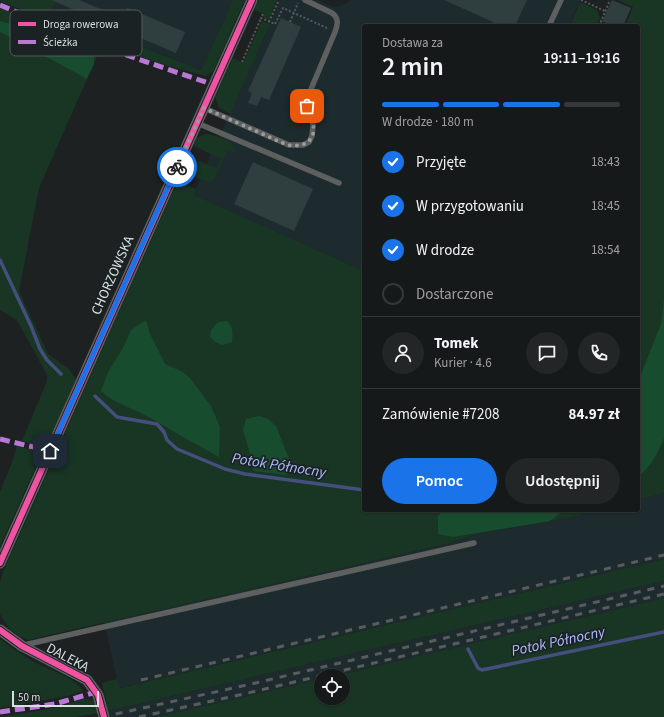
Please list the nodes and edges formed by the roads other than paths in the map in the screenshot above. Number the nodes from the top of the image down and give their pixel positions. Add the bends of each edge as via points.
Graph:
1 (252, 0) edge
2 (305, 0) edge
3 (561, 0) edge
4 (550, 24) edge
5 (204, 108) junction
6 (197, 123) junction
7 (339, 183) dead end
8 (474, 543) dead end
9 (0, 563) edge
10 (1, 632) edge
11 (22, 646) junction
12 (104, 717) edge

1 - 5 street, CHORZOWSKA
2 - 5 lane via 335,16 338,22 306,101 314,125 309,142 303,145 289,145
3 - 4 lane
5 - 6 street, CHORZOWSKA
6 - 7 lane
6 - 9 street, CHORZOWSKA
8 - 11 lane
10 - 11 street, DALEKA
11 - 12 street, DALEKA via 87,680 98,695

